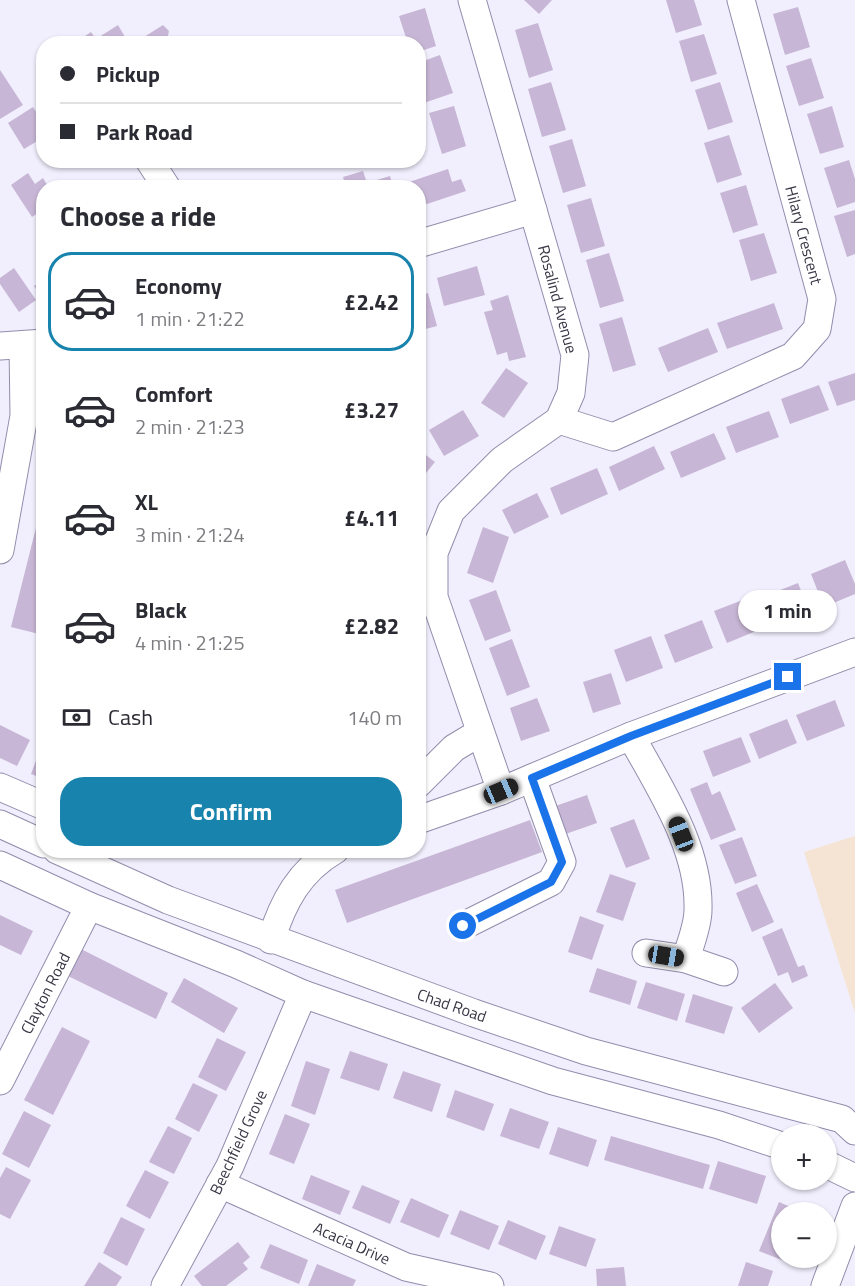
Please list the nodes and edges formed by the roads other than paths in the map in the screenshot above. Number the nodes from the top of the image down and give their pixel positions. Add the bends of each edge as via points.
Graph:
1 (472, 0) edge
2 (741, 0) edge
3 (533, 210) junction
4 (426, 242) edge
5 (22, 345) edge
6 (559, 420) junction
7 (0, 550) edge
8 (855, 652) edge
9 (479, 733) junction
10 (631, 736) junction
11 (426, 776) edge
12 (532, 778) junction
13 (0, 787) edge
14 (501, 791) junction
15 (36, 803) edge
16 (426, 817) edge
17 (0, 824) edge
18 (36, 840) edge
19 (75, 858) edge
20 (321, 858) edge
21 (0, 865) edge
22 (89, 906) junction
23 (463, 926) dead end
24 (271, 940) junction
25 (646, 953) dead end
26 (686, 959) junction
27 (724, 972) dead end
28 (303, 994) junction
29 (0, 1081) edge
30 (855, 1131) edge
31 (771, 1142) edge
32 (837, 1169) edge
33 (855, 1178) edge
34 (220, 1184) junction
35 (855, 1206) edge
36 (165, 1286) edge
37 (490, 1286) edge
38 (825, 1286) edge

1 - 3 street, Rosalind Avenue
2 - 6 street, Hilary Crescent via 822,299 817,329 793,356 613,437
3 - 4 street
3 - 6 street, Rosalind Avenue via 575,355 571,393
5 - 7 street via 24,416
6 - 9 street via 502,460 451,511 434,553 435,597
8 - 10 street
9 - 11 street via 454,748
9 - 14 street
10 - 12 street
10 - 26 street via 673,813 697,876 699,913
12 - 14 street
12 - 23 street via 562,862 560,869 551,882
13 - 15 street
14 - 16 street
17 - 18 street
19 - 24 street, Chad Road
20 - 24 street via 299,879 280,909
21 - 22 street
22 - 28 street via 236,963
22 - 29 street, Clayton Road
24 - 30 street, Chad Road via 586,1051 842,1119
25 - 26 street
26 - 27 street
28 - 31 street via 553,1081
28 - 34 street, Beechfield Grove
32 - 33 street
34 - 36 street, Beechfield Grove
34 - 37 street, Acacia Drive via 406,1267
35 - 38 street

